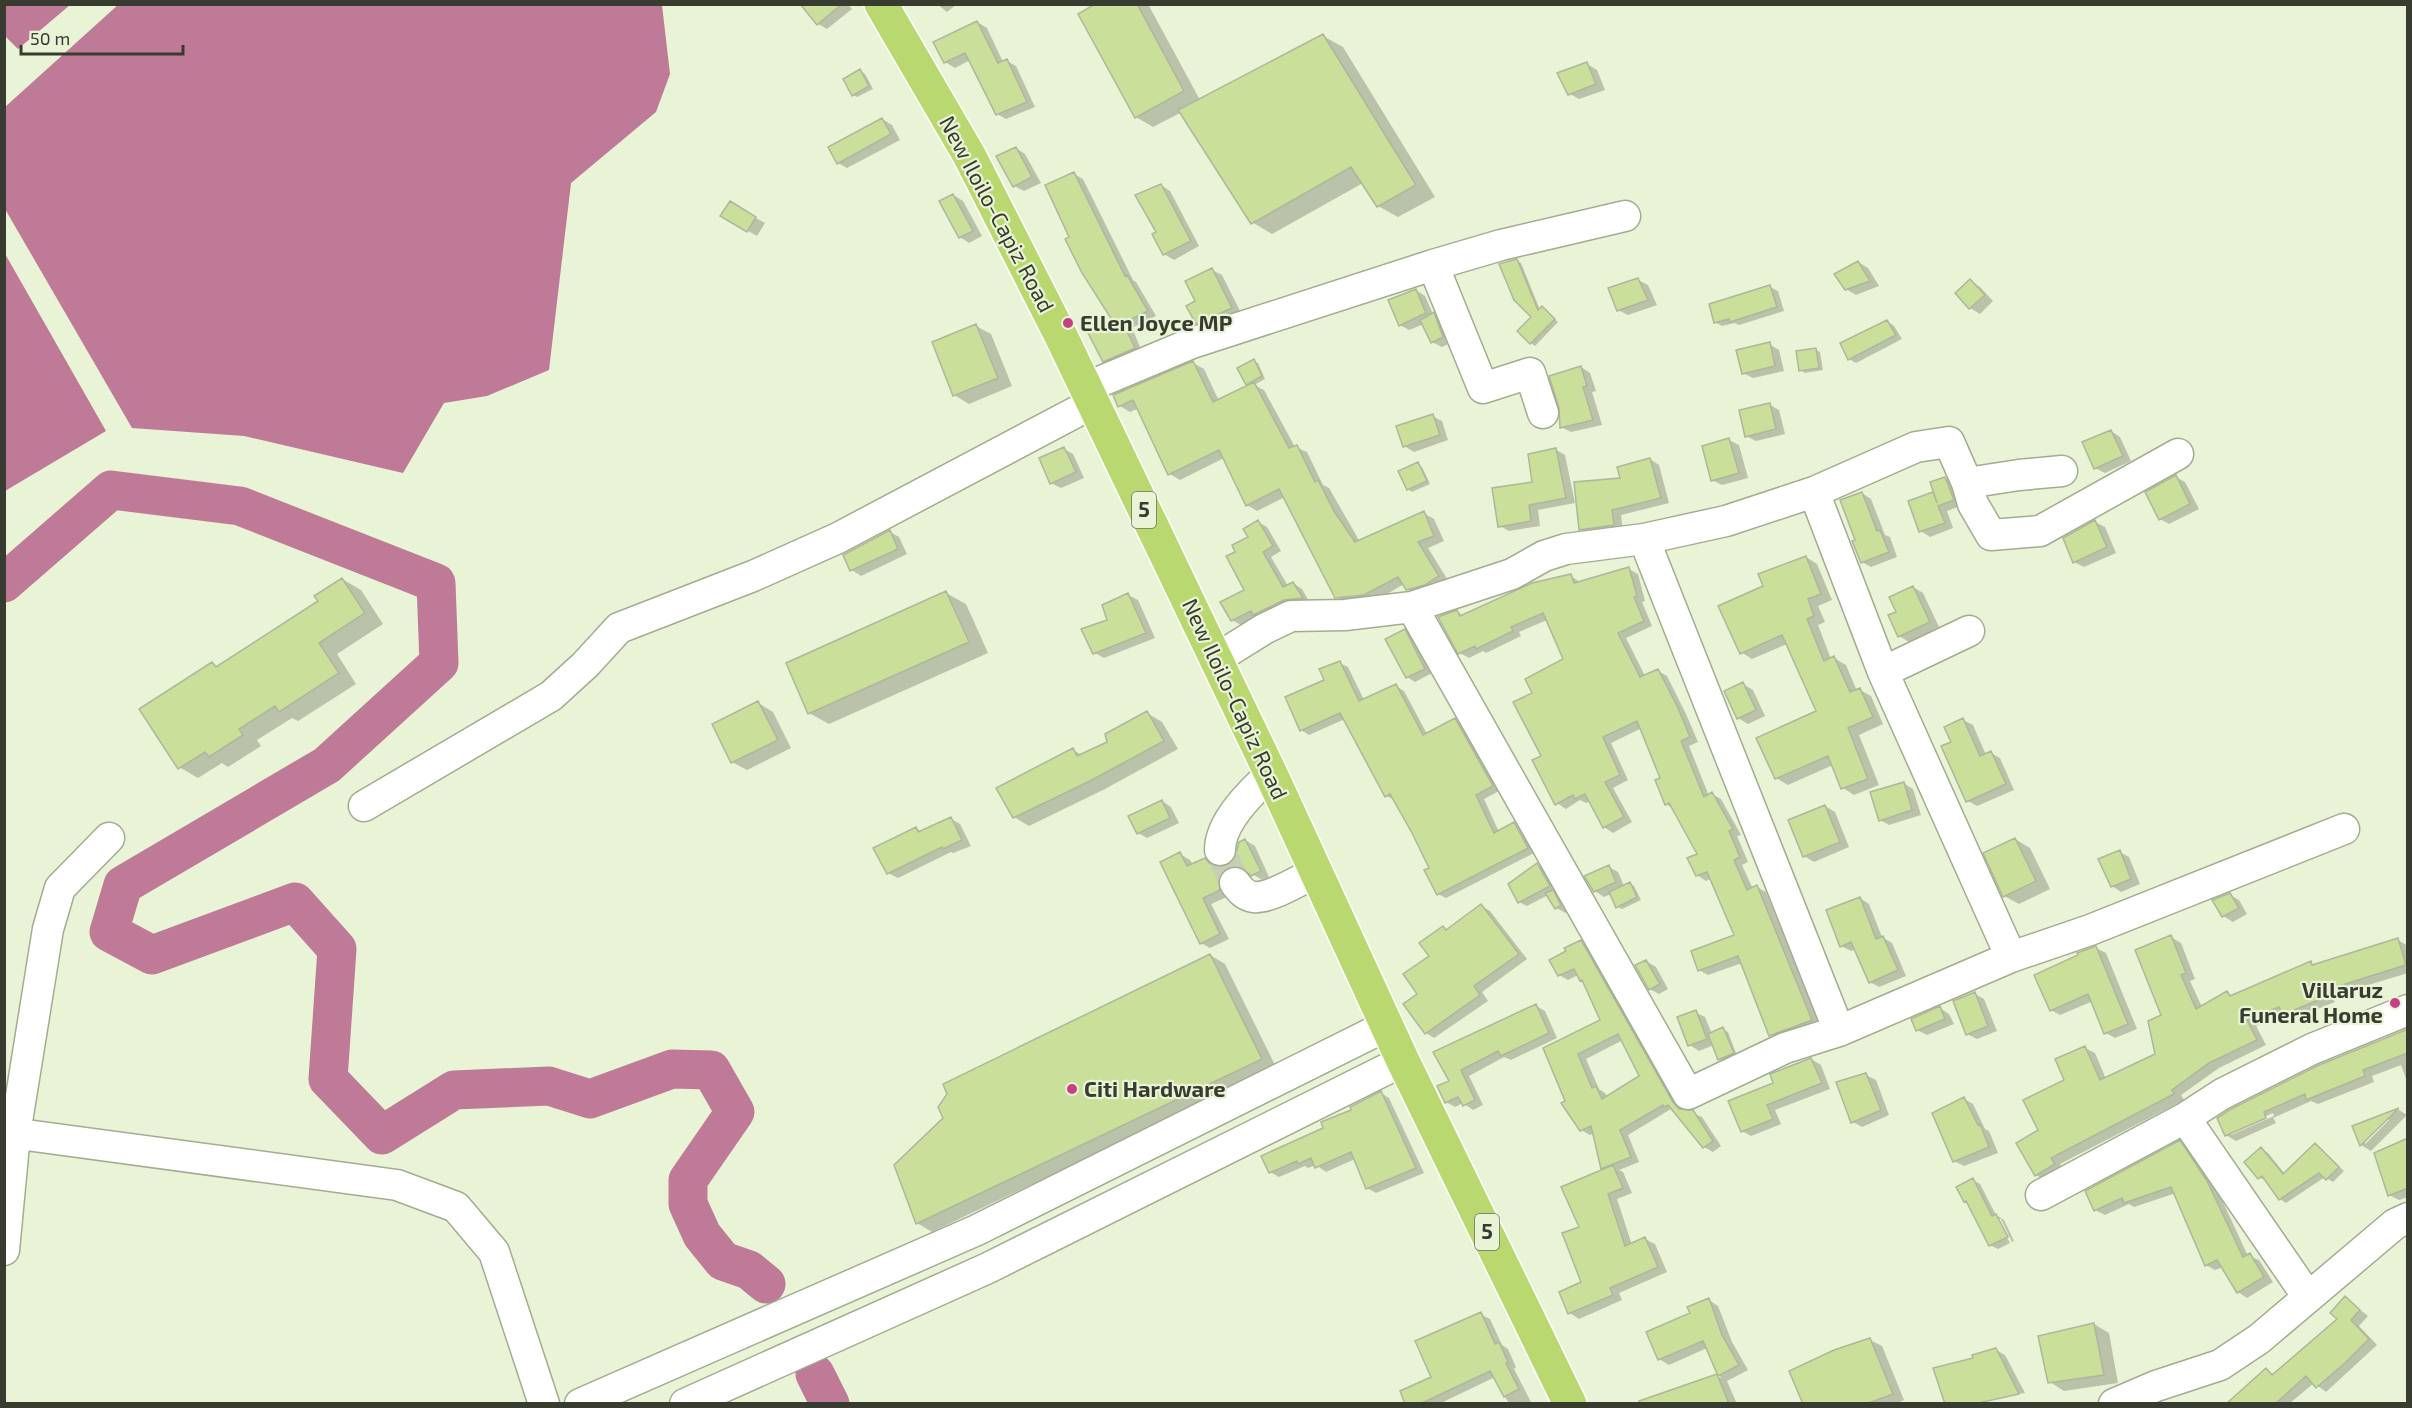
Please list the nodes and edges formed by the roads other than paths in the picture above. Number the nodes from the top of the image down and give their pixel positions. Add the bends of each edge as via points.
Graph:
1 (881, 4) edge
2 (1625, 216) dead end
3 (1433, 265) junction
4 (1089, 395) junction
5 (1543, 413) dead end
6 (2178, 454) dead end
7 (2062, 471) dead end
8 (1967, 483) junction
9 (1814, 492) junction
10 (1644, 539) junction
11 (1412, 607) junction
12 (1969, 631) dead end
13 (1216, 659) junction
14 (1883, 672) junction
15 (1271, 774) junction
16 (364, 806) dead end
17 (2344, 829) dead end
18 (109, 838) dead end
19 (1220, 850) tunnel mouth
20 (1316, 872) junction
21 (1235, 883) tunnel mouth
22 (2011, 957) junction
23 (2408, 1010) edge
24 (1388, 1025) junction
25 (1839, 1031) junction
26 (1403, 1060) junction
27 (2185, 1118) junction
28 (10, 1133) edge
29 (2041, 1195) dead end
30 (2408, 1218) edge
31 (4, 1250) edge
32 (2308, 1297) junction
33 (544, 1404) edge
34 (580, 1404) edge
35 (685, 1404) edge
36 (1570, 1404) edge
37 (2114, 1404) edge

1 - 4 highway, New Iloilo-Capiz Road / 5 via 969,155
2 - 3 street
3 - 4 street via 1192,343
3 - 5 street via 1484,388 1530,373
4 - 13 highway, New Iloilo-Capiz Road / 5
4 - 16 street via 838,538 619,628 551,696
6 - 8 street via 2040,531 2024,534 1991,535 1973,504
7 - 8 street
8 - 9 street via 1949,442 1916,447
9 - 10 street via 1725,521
9 - 14 street
10 - 11 street via 1566,549 1512,574
10 - 25 street
11 - 13 street via 1345,615 1291,616
11 - 25 street via 1689,1094 1785,1047
12 - 14 street
13 - 15 highway, New Iloilo-Capiz Road / 5
14 - 22 street
15 - 19 street via 1246,797 1224,832
15 - 20 highway, New Iloilo-Capiz Road / 5
17 - 22 street via 2090,930
18 - 28 street via 60,888 48,929
20 - 21 street via 1256,897 1243,893
20 - 24 highway, New Iloilo-Capiz Road / 5
22 - 25 street
23 - 27 street via 2312,1049 2222,1094
24 - 26 highway, New Iloilo-Capiz Road / 5
24 - 34 street via 977,1230
26 - 35 street via 988,1268
26 - 36 highway, New Iloilo-Capiz Road / 5
27 - 29 street
27 - 32 street
28 - 31 street
28 - 33 street via 397,1185 456,1207 494,1252
30 - 32 street via 2395,1224
32 - 37 street via 2259,1339 2220,1365

